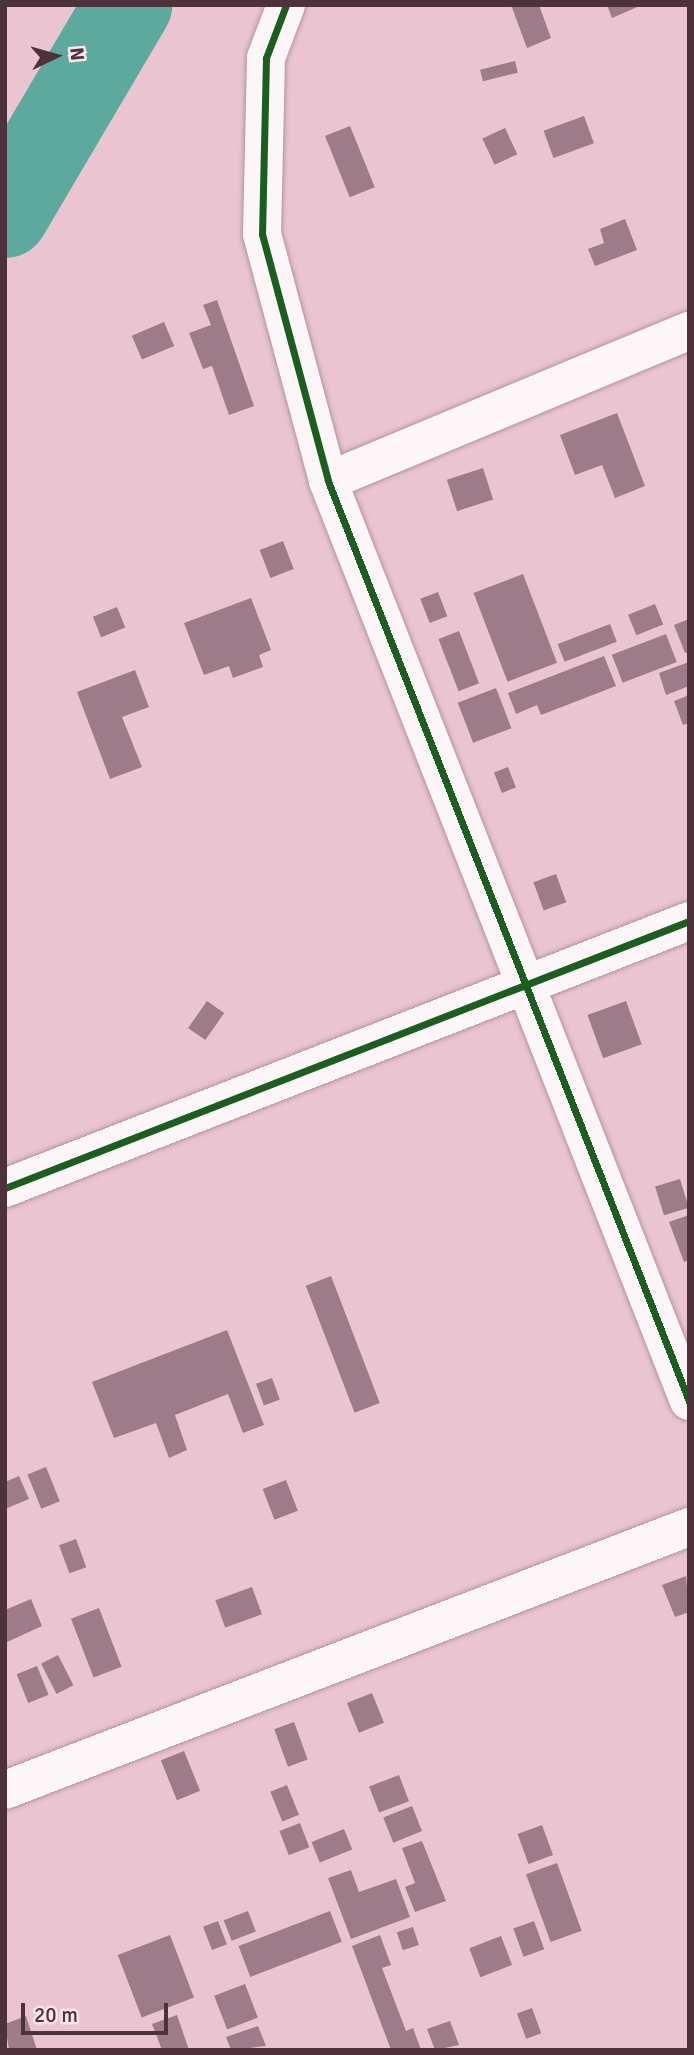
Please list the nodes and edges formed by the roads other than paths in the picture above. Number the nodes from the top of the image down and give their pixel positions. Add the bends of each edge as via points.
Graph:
1 (286, 5) edge
2 (689, 331) edge
3 (328, 481) junction
4 (689, 921) edge
5 (530, 984) junction
6 (5, 1188) edge
7 (689, 1401) edge
8 (689, 1527) edge
9 (5, 1790) edge

1 - 3 street via 266,58 262,234
2 - 3 street
3 - 5 street
4 - 5 street
5 - 6 street
5 - 7 street
8 - 9 street

